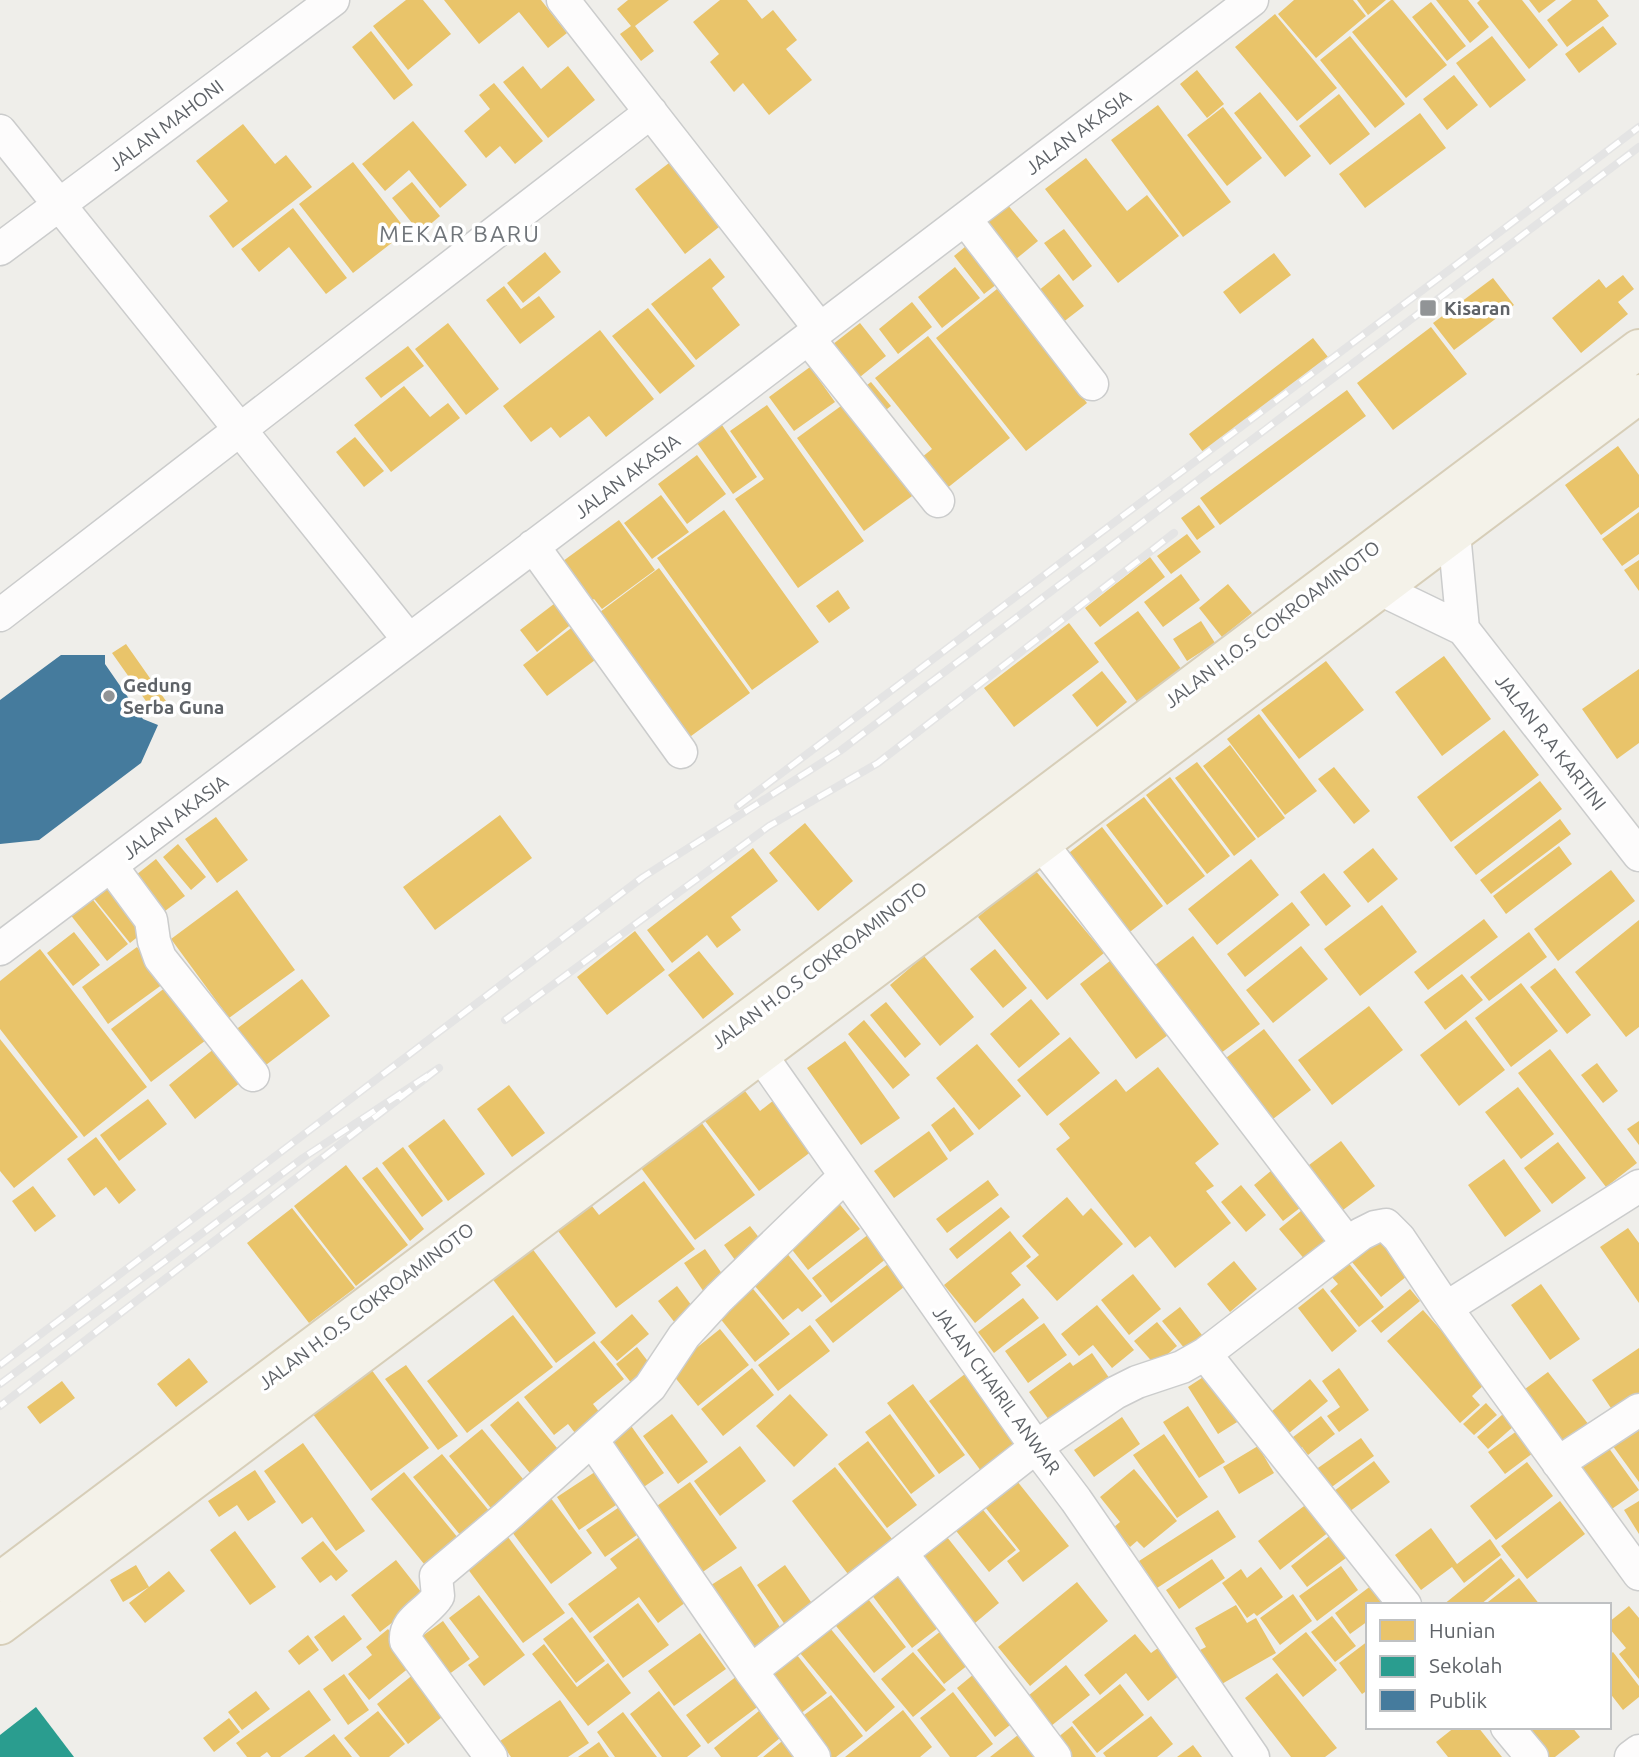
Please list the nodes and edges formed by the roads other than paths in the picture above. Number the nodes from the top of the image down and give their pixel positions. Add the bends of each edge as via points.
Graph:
1 (332, 0) edge
2 (563, 0) edge
3 (1252, 0) edge
4 (651, 112) junction
5 (0, 131) edge
6 (60, 205) junction
7 (965, 219) junction
8 (0, 249) edge
9 (814, 334) junction
10 (1639, 349) edge
11 (1092, 384) dead end
12 (1639, 394) edge
13 (240, 429) junction
14 (938, 501) dead end
15 (1454, 533) junction
16 (533, 546) junction
17 (1380, 589) junction
18 (0, 614) edge
19 (1463, 629) junction
20 (409, 640) junction
21 (681, 752) dead end
22 (1041, 843) junction
23 (1639, 855) edge
24 (111, 866) junction
25 (0, 948) edge
26 (749, 1039) junction
27 (253, 1075) dead end
28 (845, 1176) junction
29 (1639, 1186) edge
30 (1348, 1244) junction
31 (1446, 1308) junction
32 (1205, 1354) junction
33 (1639, 1410) edge
34 (592, 1440) junction
35 (1035, 1447) junction
36 (1558, 1463) junction
37 (901, 1553) junction
38 (1639, 1574) edge
39 (0, 1582) edge
40 (1403, 1603) edge
41 (0, 1625) edge
42 (751, 1671) junction
43 (1509, 1729) edge
44 (1639, 1751) edge
45 (491, 1757) edge
46 (814, 1757) edge
47 (1055, 1757) edge
48 (1253, 1757) edge
49 (1532, 1757) edge
50 (1631, 1757) edge

1 - 6 street, JALAN MAHONI
2 - 4 street
3 - 7 street, JALAN AKASIA
4 - 9 street
4 - 13 street
5 - 6 street
6 - 8 street, JALAN MAHONI
6 - 13 street
7 - 9 street, JALAN AKASIA
7 - 11 street
9 - 14 street
9 - 16 street, JALAN AKASIA
10 - 26 main road, JALAN H.O.S COKROAMINOTO
12 - 15 main road, JALAN H.O.S COKROAMINOTO
13 - 18 street
13 - 20 street
15 - 17 main road, JALAN H.O.S COKROAMINOTO
15 - 19 street
16 - 20 street, JALAN AKASIA
16 - 21 street
17 - 19 street
17 - 22 main road, JALAN H.O.S COKROAMINOTO
19 - 23 street, JALAN R.A KARTINI
20 - 24 street, JALAN AKASIA
22 - 26 main road, JALAN H.O.S COKROAMINOTO
22 - 30 street
24 - 25 street, JALAN AKASIA
24 - 27 street via 151,920 160,958
26 - 28 street, JALAN CHAIRIL ANWAR
26 - 39 main road, JALAN H.O.S COKROAMINOTO
26 - 41 main road, JALAN H.O.S COKROAMINOTO
28 - 34 street via 719,1298 684,1336 650,1387
28 - 35 street, JALAN CHAIRIL ANWAR
29 - 31 street
30 - 31 street via 1386,1225
30 - 32 street
31 - 36 street
32 - 35 street via 1115,1393
32 - 40 street
33 - 36 street
34 - 42 street
34 - 45 street via 439,1572 437,1600 405,1632 406,1641
35 - 37 street
35 - 48 street, JALAN CHAIRIL ANWAR
36 - 38 street
37 - 42 street
37 - 47 street
42 - 46 street
43 - 49 street
44 - 50 street

